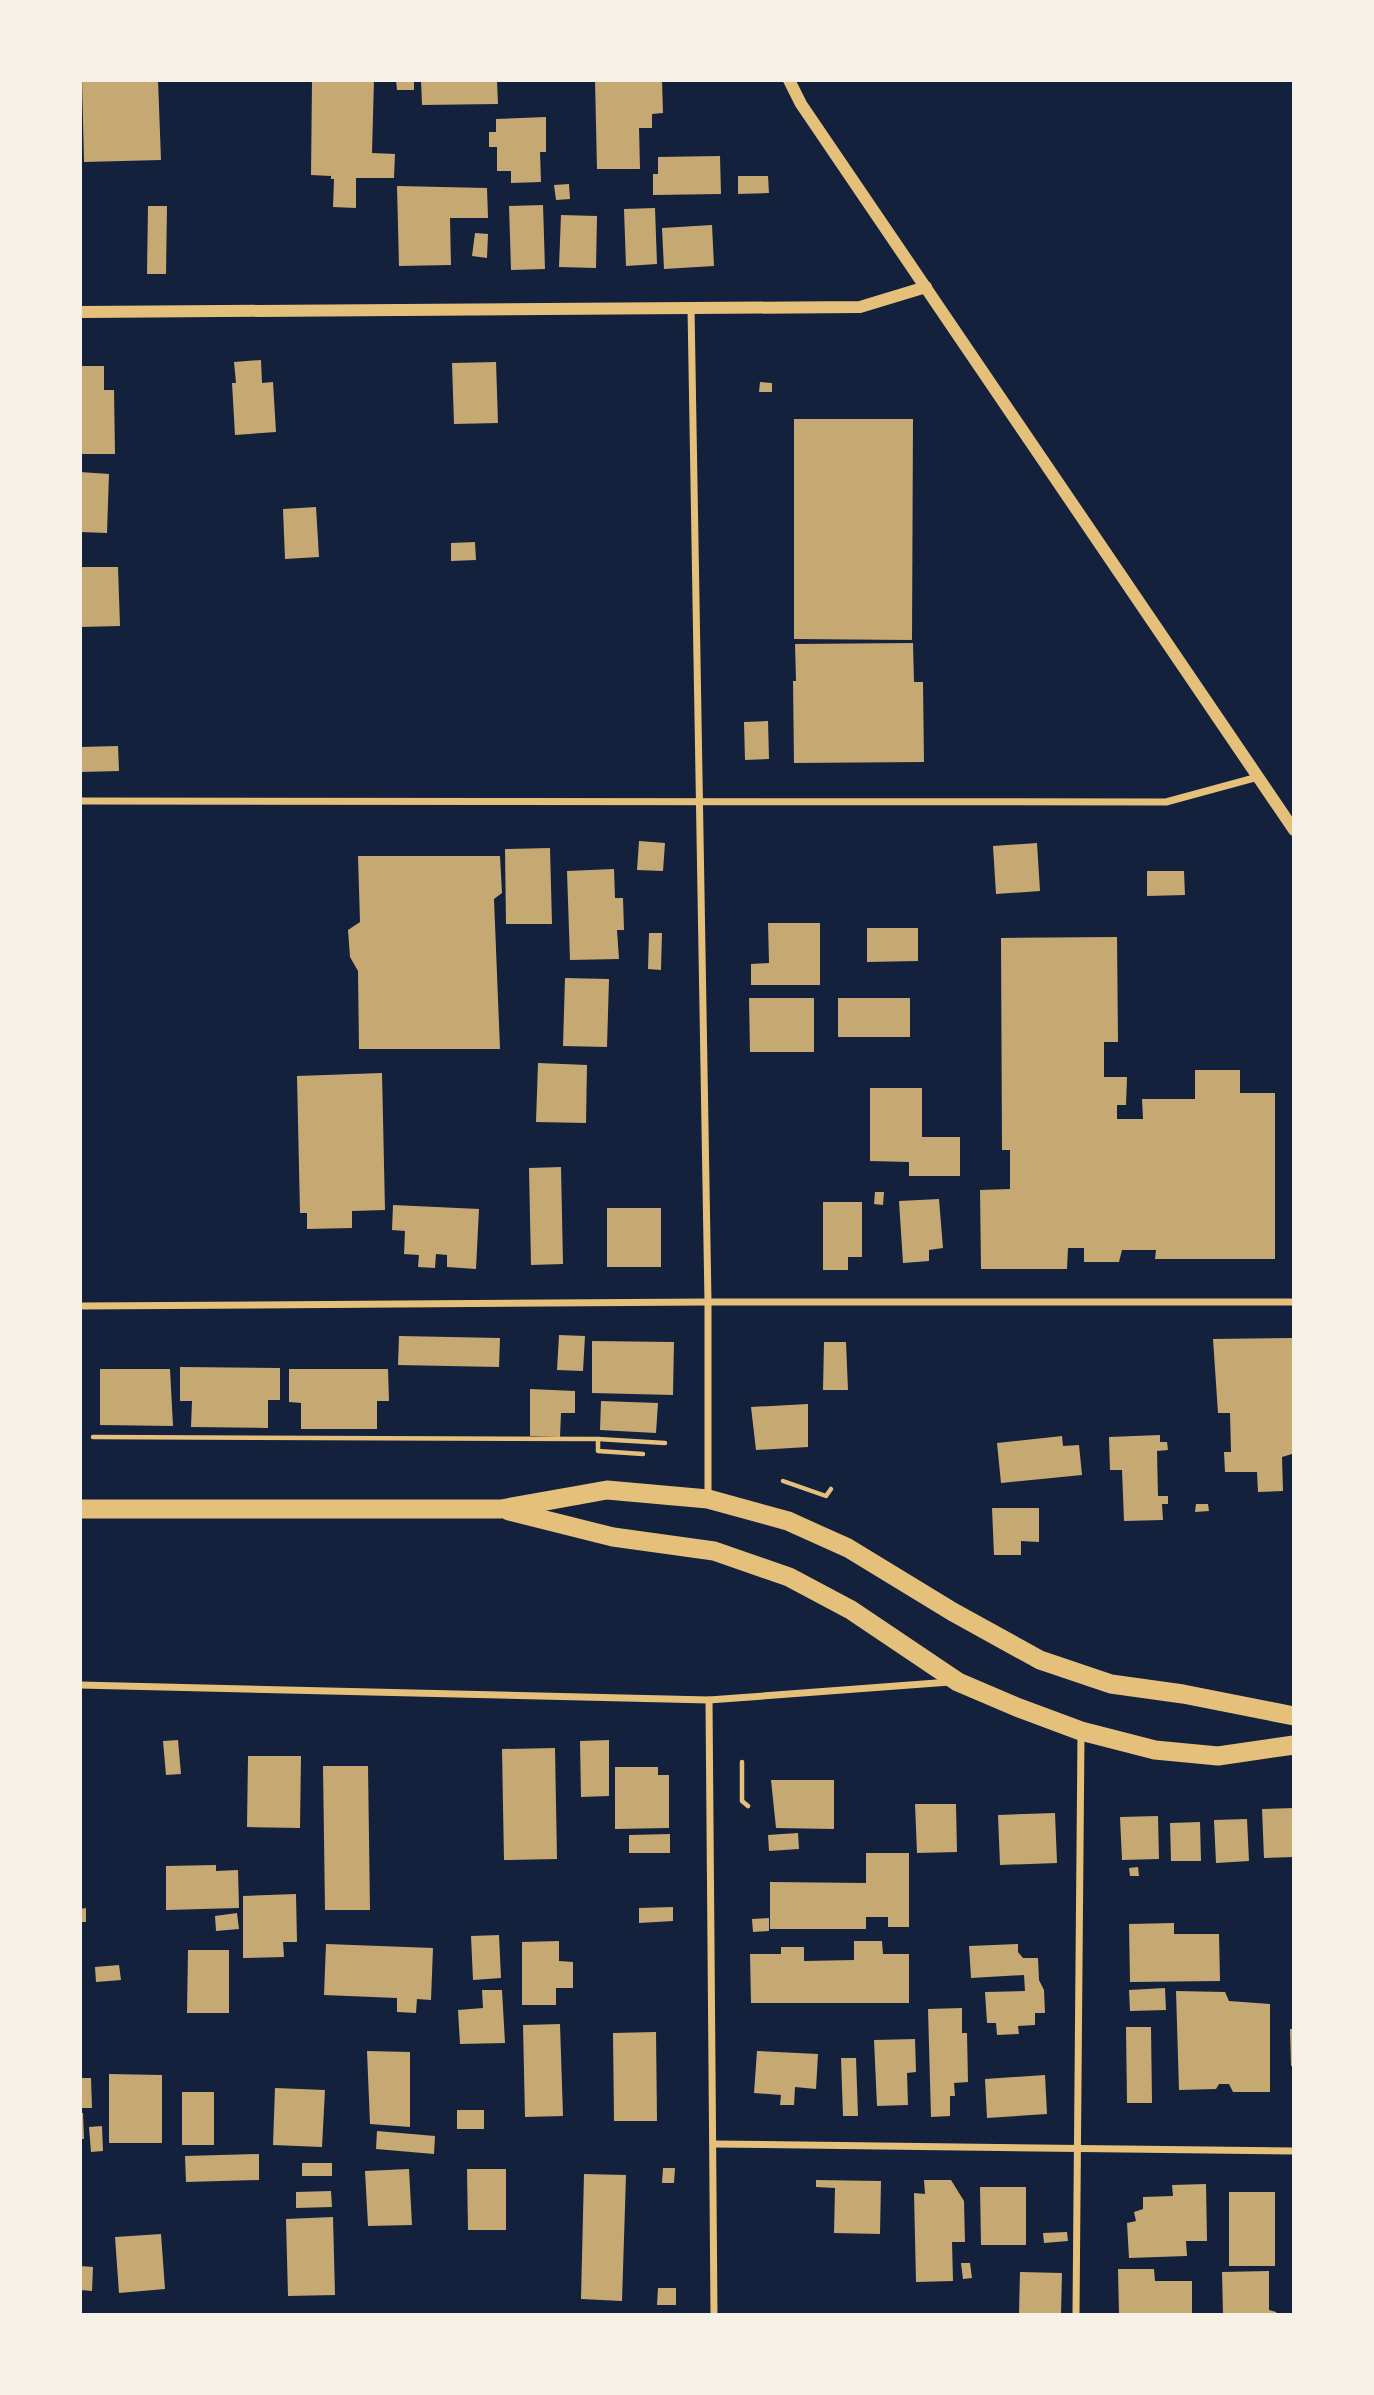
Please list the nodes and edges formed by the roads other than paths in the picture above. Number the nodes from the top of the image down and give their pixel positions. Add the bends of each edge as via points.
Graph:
1 (789, 80) edge
2 (926, 287) junction
3 (691, 308) junction
4 (80, 312) edge
5 (1258, 777) junction
6 (80, 802) edge
7 (700, 803) junction
8 (1293, 830) edge
9 (708, 1302) junction
10 (1293, 1302) edge
11 (80, 1306) edge
12 (708, 1499) junction
13 (80, 1509) edge
14 (501, 1509) junction
15 (958, 1682) junction
16 (80, 1685) edge
17 (709, 1700) junction
18 (1293, 1716) edge
19 (1081, 1731) junction
20 (1293, 1745) edge
21 (713, 2144) junction
22 (1077, 2148) junction
23 (1293, 2151) edge
24 (714, 2315) edge
25 (1076, 2315) edge

1 - 2 street
2 - 3 street via 860,307
2 - 5 street
3 - 4 street
3 - 7 street
5 - 7 street via 1166,802
5 - 8 street
6 - 7 street
7 - 9 street
9 - 10 street
9 - 11 street
9 - 12 street
12 - 14 highway via 607,1490
12 - 18 highway via 788,1521 848,1548 1040,1660 1111,1684
13 - 14 highway
14 - 15 highway via 613,1536 714,1551 789,1577 851,1609
15 - 17 street
15 - 19 highway
16 - 17 street
17 - 21 street
19 - 20 highway via 1156,1750 1218,1756
19 - 22 street
21 - 22 street
21 - 24 street
22 - 23 street
22 - 25 street

